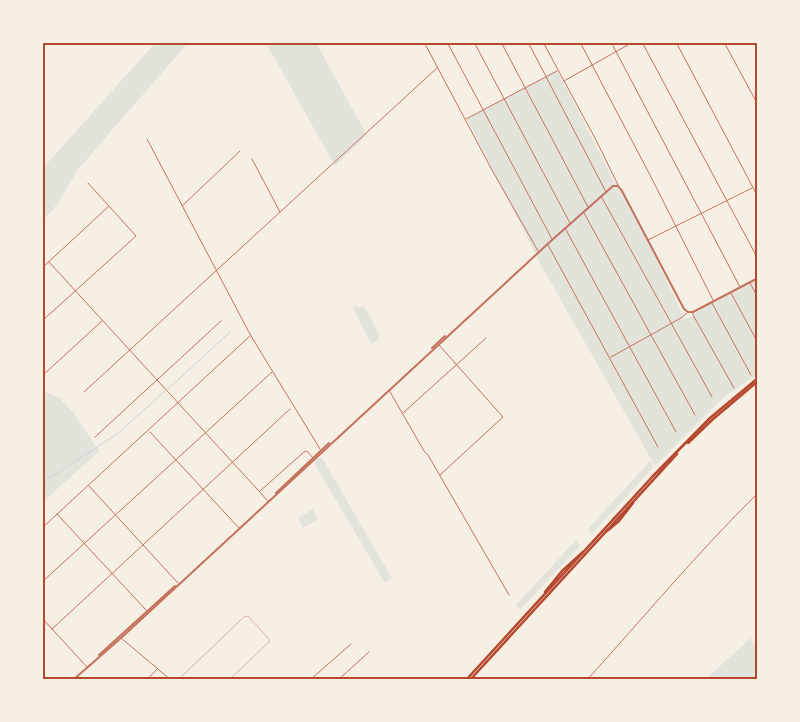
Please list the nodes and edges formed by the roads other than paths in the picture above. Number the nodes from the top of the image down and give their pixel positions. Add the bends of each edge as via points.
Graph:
1 (424, 42) edge
2 (447, 42) edge
3 (474, 42) edge
4 (501, 42) edge
5 (528, 42) edge
6 (542, 42) edge
7 (580, 42) edge
8 (611, 42) edge
9 (633, 42) edge
10 (642, 42) edge
11 (676, 42) edge
12 (726, 43) edge
13 (616, 52) junction
14 (592, 65) junction
15 (438, 68) junction
16 (557, 70) junction
17 (546, 76) junction
18 (564, 81) junction
19 (526, 88) junction
20 (505, 99) junction
21 (758, 105) edge
22 (483, 110) junction
23 (466, 119) junction
24 (147, 139) dead end
25 (240, 151) dead end
26 (252, 159) dead end
27 (88, 183) dead end
28 (618, 186) junction
29 (753, 188) junction
30 (606, 192) junction
31 (601, 196) junction
32 (758, 197) edge
33 (728, 201) junction
34 (109, 206) junction
35 (182, 206) junction
36 (588, 208) junction
37 (280, 212) junction
38 (583, 212) junction
39 (702, 214) junction
40 (570, 224) junction
41 (676, 225) junction
42 (565, 228) junction
43 (552, 240) junction
44 (648, 240) junction
45 (548, 244) junction
46 (539, 252) junction
47 (758, 259) edge
48 (49, 262) junction
49 (42, 268) edge
50 (216, 272) junction
51 (758, 278) edge
52 (749, 283) junction
53 (740, 288) junction
54 (76, 292) junction
55 (730, 292) junction
56 (758, 298) edge
57 (713, 302) junction
58 (688, 312) junction
59 (693, 312) junction
60 (42, 321) edge
61 (102, 321) junction
62 (221, 321) dead end
63 (671, 324) junction
64 (651, 334) junction
65 (250, 336) junction
66 (486, 338) dead end
67 (758, 343) edge
68 (438, 344) junction
69 (630, 346) junction
70 (130, 351) junction
71 (610, 358) junction
72 (456, 364) junction
73 (272, 372) junction
74 (43, 375) edge
75 (751, 375) dead end
76 (157, 380) junction
77 (758, 380) edge
78 (734, 388) dead end
79 (388, 390) junction
80 (84, 392) dead end
81 (712, 397) dead end
82 (179, 404) junction
83 (290, 409) dead end
84 (402, 414) junction
85 (695, 415) dead end
86 (149, 431) junction
87 (676, 432) dead end
88 (205, 433) junction
89 (95, 437) dead end
90 (658, 447) dead end
91 (322, 451) junction
92 (314, 459) junction
93 (176, 460) junction
94 (233, 463) junction
95 (440, 475) junction
96 (88, 486) junction
97 (203, 489) junction
98 (260, 492) junction
99 (758, 493) edge
100 (268, 501) junction
101 (58, 514) junction
102 (116, 515) junction
103 (42, 528) edge
104 (239, 528) junction
105 (85, 544) junction
106 (143, 545) junction
107 (112, 573) junction
108 (42, 582) edge
109 (178, 583) junction
110 (510, 595) dead end
111 (147, 611) junction
112 (42, 618) edge
113 (52, 629) junction
114 (121, 638) junction
115 (351, 644) dead end
116 (369, 652) dead end
117 (87, 667) junction
118 (158, 668) junction
119 (42, 676) edge
120 (76, 676) junction
121 (46, 680) edge
122 (73, 680) edge
123 (79, 680) edge
124 (147, 680) edge
125 (172, 680) edge
126 (178, 680) edge
127 (229, 680) edge
128 (310, 680) edge
129 (338, 680) edge
130 (466, 680) edge
131 (470, 680) edge
132 (587, 680) edge

1 - 15 street
2 - 22 street
3 - 20 street
4 - 19 street
5 - 17 street
6 - 16 street
7 - 14 street
8 - 13 street
9 - 13 street
10 - 33 street
11 - 29 street
12 - 21 street
13 - 14 street
13 - 39 street
14 - 18 street
14 - 41 street
15 - 23 street
15 - 37 street
16 - 17 street
16 - 18 street
17 - 19 street
17 - 30 street
18 - 28 street
19 - 20 street
19 - 36 street
20 - 22 street
20 - 40 street
22 - 23 street
22 - 43 street
23 - 46 street
24 - 35 street
25 - 35 street
26 - 37 street
27 - 34 street
28 - 30 street
28 - 44 street
29 - 32 street
29 - 33 street
30 - 31 street
31 - 36 street
31 - 63 street
33 - 39 street
33 - 47 street
34 - 48 street
34 - 54 street via 136,236
35 - 50 street
36 - 38 street
37 - 50 street
38 - 40 street
38 - 64 street
39 - 41 street
39 - 53 street
40 - 42 street
41 - 44 street
41 - 57 street
42 - 43 street
42 - 69 street
43 - 45 street
44 - 58 street
45 - 46 street
45 - 68 street
45 - 71 street
46 - 91 street
48 - 49 street
48 - 54 street
50 - 65 street
50 - 70 street
51 - 52 street
52 - 53 street
52 - 56 street
53 - 55 street
54 - 60 street
54 - 61 street
55 - 57 street
55 - 67 street
57 - 59 street
57 - 75 street
58 - 59 street
58 - 63 street
59 - 78 street
61 - 70 street
61 - 74 street
62 - 76 street
63 - 64 street
63 - 81 street
64 - 69 street
64 - 85 street
65 - 73 street
65 - 82 street
66 - 72 street
68 - 72 street
68 - 79 street
69 - 71 street
69 - 87 street
70 - 76 street
70 - 80 street
71 - 90 street
72 - 84 street
72 - 95 street via 503,416
73 - 88 street
73 - 91 street
76 - 82 street
76 - 89 street
77 - 130 highway via 710,418
77 - 131 highway via 712,420 636,498
79 - 84 street
79 - 91 street
82 - 86 street
82 - 88 street
83 - 94 street
84 - 95 street
86 - 93 street
86 - 96 street
88 - 93 street
88 - 94 street
91 - 92 street
92 - 98 street via 307,451 304,452
92 - 100 street
93 - 97 street
93 - 102 street
94 - 97 street
94 - 98 street
95 - 110 street
96 - 101 street
96 - 102 street
97 - 104 street
97 - 106 street
98 - 100 street
99 - 132 street via 713,537
100 - 104 street
101 - 103 street
101 - 105 street
102 - 105 street
102 - 106 street
104 - 109 street
104 - 114 street
105 - 107 street
105 - 108 street
106 - 107 street
106 - 109 street
107 - 111 street
107 - 113 street
109 - 111 street
111 - 117 street
112 - 113 street
113 - 117 street
114 - 117 street
114 - 118 street
115 - 128 street
116 - 129 street
117 - 120 street
118 - 124 street
118 - 125 street
119 - 121 street
120 - 122 street
120 - 123 street
126 - 127 lane via 248,616 269,642

